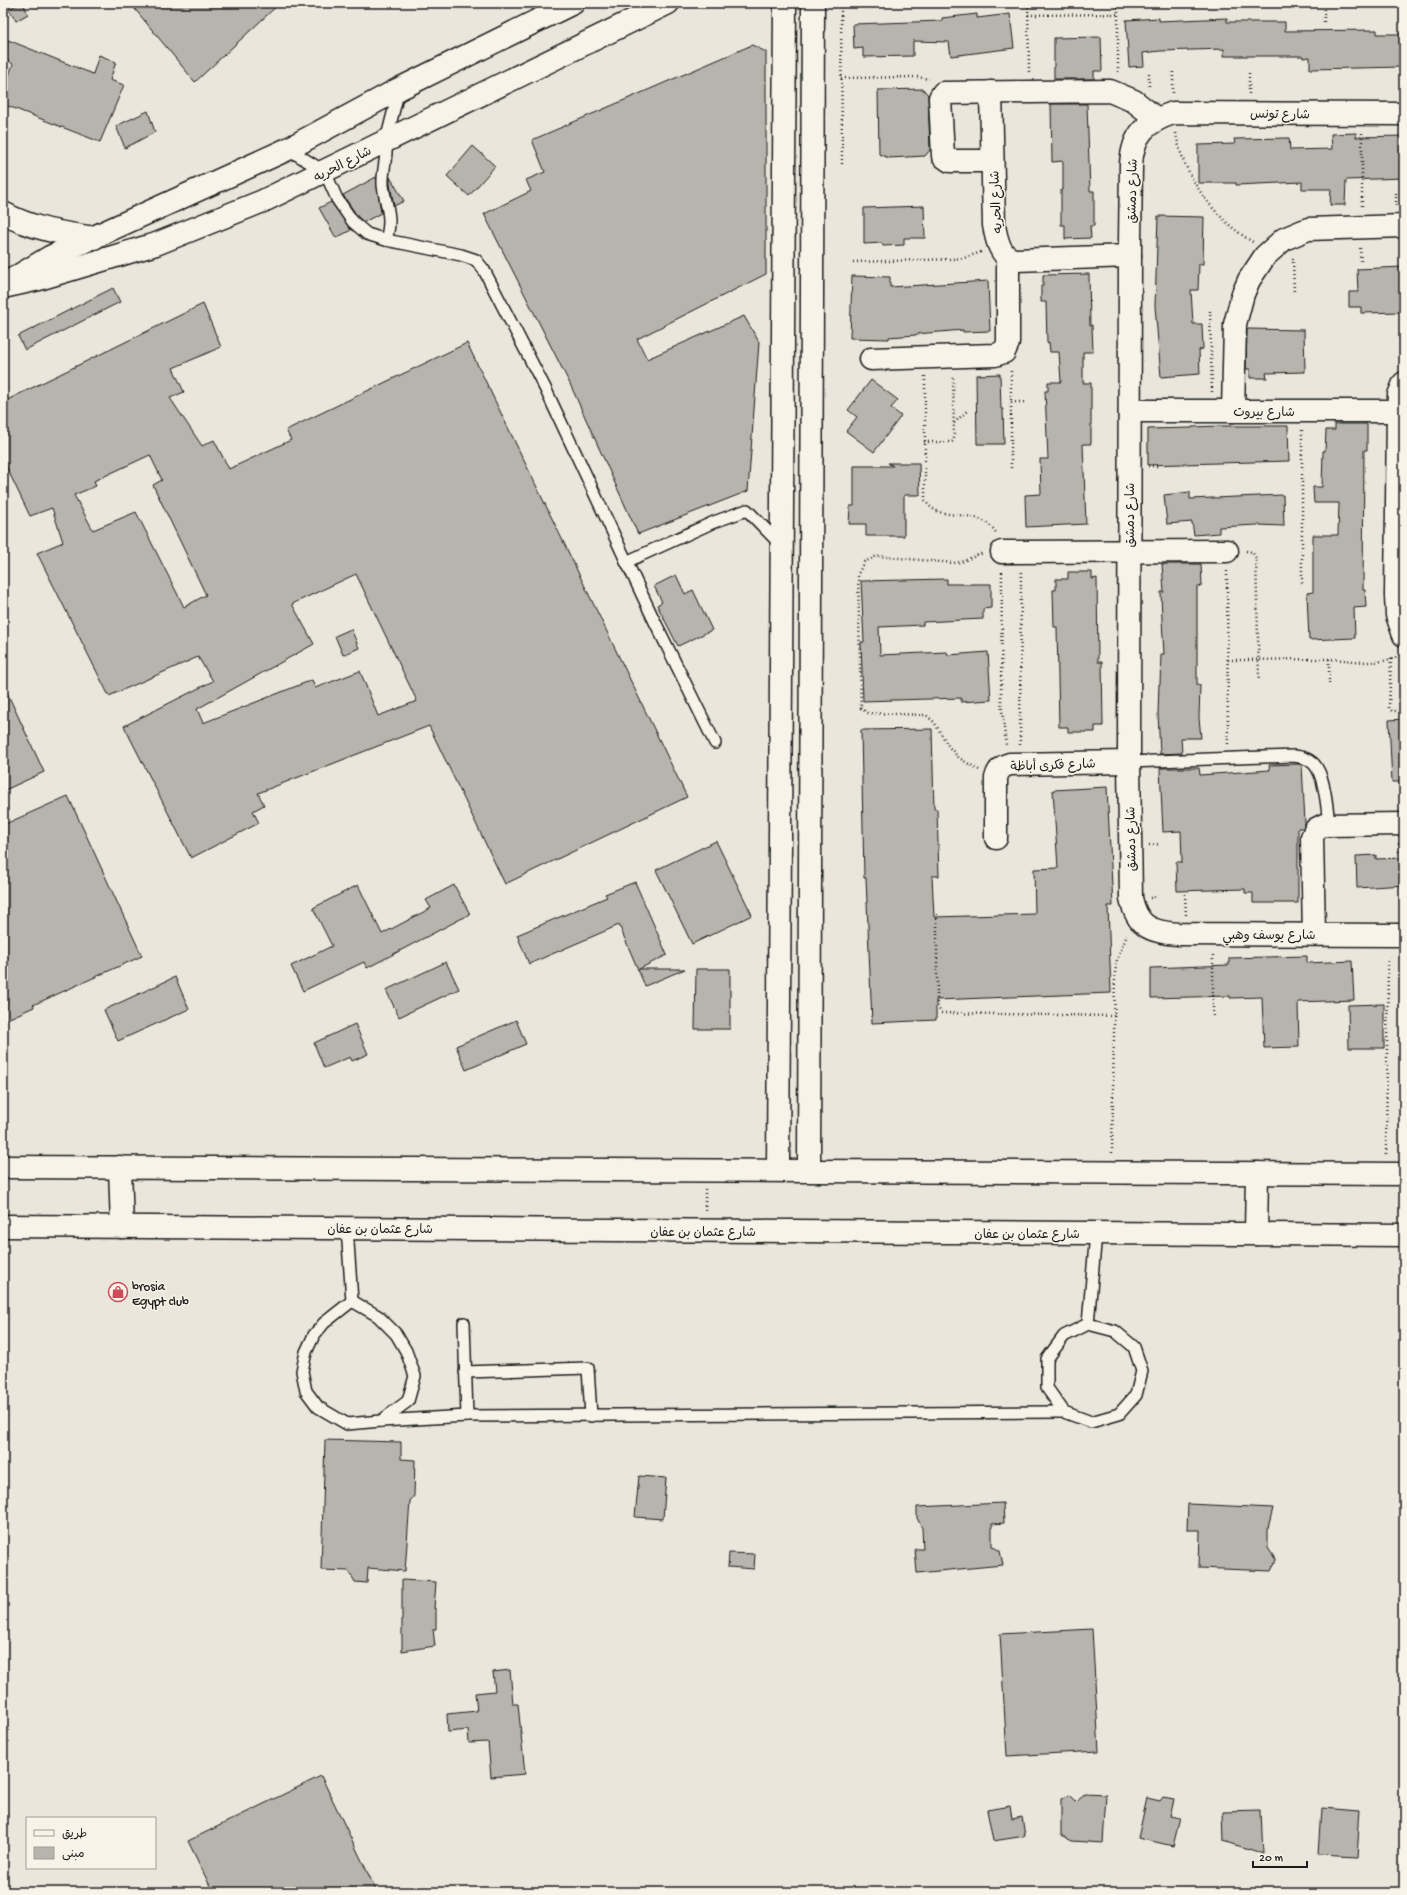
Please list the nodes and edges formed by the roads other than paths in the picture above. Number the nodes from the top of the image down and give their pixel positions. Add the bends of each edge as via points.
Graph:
1 (573, 3) edge
2 (668, 3) edge
3 (785, 3) edge
4 (813, 3) edge
5 (399, 89) junction
6 (991, 92) junction
7 (1404, 114) edge
8 (1165, 116) junction
9 (386, 141) junction
10 (288, 149) junction
11 (992, 161) junction
12 (325, 172) junction
13 (784, 196) junction
14 (813, 196) junction
15 (3, 213) edge
16 (1404, 226) edge
17 (94, 238) junction
18 (386, 240) junction
19 (1130, 256) junction
20 (1011, 260) junction
21 (812, 265) junction
22 (784, 266) junction
23 (3, 287) edge
24 (870, 359) dead end
25 (1404, 383) edge
26 (1130, 411) junction
27 (1222, 411) junction
28 (1401, 411) edge
29 (782, 545) junction
30 (1227, 551) road end
31 (1012, 552) road end
32 (1129, 552) junction
33 (626, 562) junction
34 (1400, 595) edge
35 (1404, 636) edge
36 (715, 743) dead end
37 (1129, 762) junction
38 (1329, 824) junction
39 (1403, 824) edge
40 (996, 838) dead end
41 (780, 874) junction
42 (810, 876) junction
43 (1139, 920) joint
44 (1314, 934) junction
45 (1396, 935) edge
46 (810, 947) junction
47 (779, 948) junction
48 (3, 1167) edge
49 (120, 1168) junction
50 (778, 1170) junction
51 (809, 1170) junction
52 (1257, 1173) junction
53 (1395, 1174) edge
54 (3, 1226) edge
55 (122, 1227) junction
56 (347, 1228) junction
57 (1096, 1234) junction
58 (1256, 1234) junction
59 (1404, 1235) edge
60 (352, 1301) junction
61 (464, 1322) dead end
62 (1088, 1324) junction
63 (465, 1372) junction
64 (1064, 1412) junction
65 (467, 1416) junction
66 (591, 1416) junction
67 (381, 1421) junction

1 - 5 street, شارع الحريه
2 - 9 street, شارع الحريه
3 - 13 street
4 - 14 street
5 - 9 lane
5 - 10 street, شارع الحريه
6 - 8 street via 1110,91
6 - 11 street, شارع الحريه
6 - 11 street via 944,92 940,98 943,156 950,161
7 - 8 street, شارع تونس
8 - 19 street, شارع دمشق via 1140,133 1131,153
9 - 12 street, شارع الحريه
9 - 18 lane via 383,184 390,215
10 - 12 lane
10 - 17 street, شارع الحريه
11 - 20 street, شارع الحريه via 997,243
12 - 18 lane via 337,199 353,222 367,234
12 - 23 street, شارع الحريه via 263,201 156,244 39,279
13 - 14 street
13 - 22 street
14 - 21 street
15 - 17 street via 36,228
16 - 27 street via 1308,229 1293,234 1269,252 1249,280 1238,309
17 - 23 street, شارع الحريه via 33,266
18 - 33 lane via 461,255 476,260 484,270 544,388
19 - 20 street
19 - 26 street, شارع دمشق
20 - 24 street via 1008,264 1008,343 1004,352 996,356
21 - 22 street
21 - 42 street
22 - 29 street
25 - 28 street via 1399,395
26 - 27 street, شارع بيروت
26 - 32 street, شارع دمشق
27 - 28 street, شارع بيروت
28 - 34 street
29 - 33 lane via 747,510 714,522
29 - 41 street
30 - 32 street
31 - 32 street
32 - 37 street, شارع دمشق
33 - 36 lane
34 - 35 street via 1397,615
37 - 38 lane via 1294,756 1304,758 1314,764 1319,773
37 - 40 street, شارع فكرى أباظة via 1009,768
37 - 43 street, شارع دمشق via 1131,898
38 - 39 street
38 - 44 street via 1316,829 1312,837
41 - 42 street
41 - 47 street
42 - 46 street
43 - 44 street, شارع يوسف وهبي via 1146,927 1160,932
44 - 45 street, شارع يوسف وهبي
46 - 47 street
46 - 51 street
47 - 50 street
48 - 49 street
49 - 50 street
49 - 55 street
50 - 51 street
51 - 52 street
52 - 53 street
52 - 58 street
54 - 55 street, شارع عثمان بن عفان
55 - 56 street, شارع عثمان بن عفان
56 - 57 street, شارع عثمان بن عفان
56 - 60 lane
57 - 58 street, شارع عثمان بن عفان
57 - 62 lane
58 - 59 street, شارع عثمان بن عفان
60 - 67 lane via 378,1316 396,1334 406,1351 415,1376 408,1401
60 - 67 lane via 324,1323 314,1336 306,1352 302,1371 306,1391 318,1407 347,1424
61 - 63 lane
62 - 64 lane via 1064,1336 1047,1359 1047,1388
62 - 64 lane via 1115,1331 1134,1348 1142,1371 1136,1395 1119,1414 1091,1422
63 - 65 lane
63 - 66 lane via 588,1368
64 - 66 lane
65 - 66 lane
65 - 67 lane

